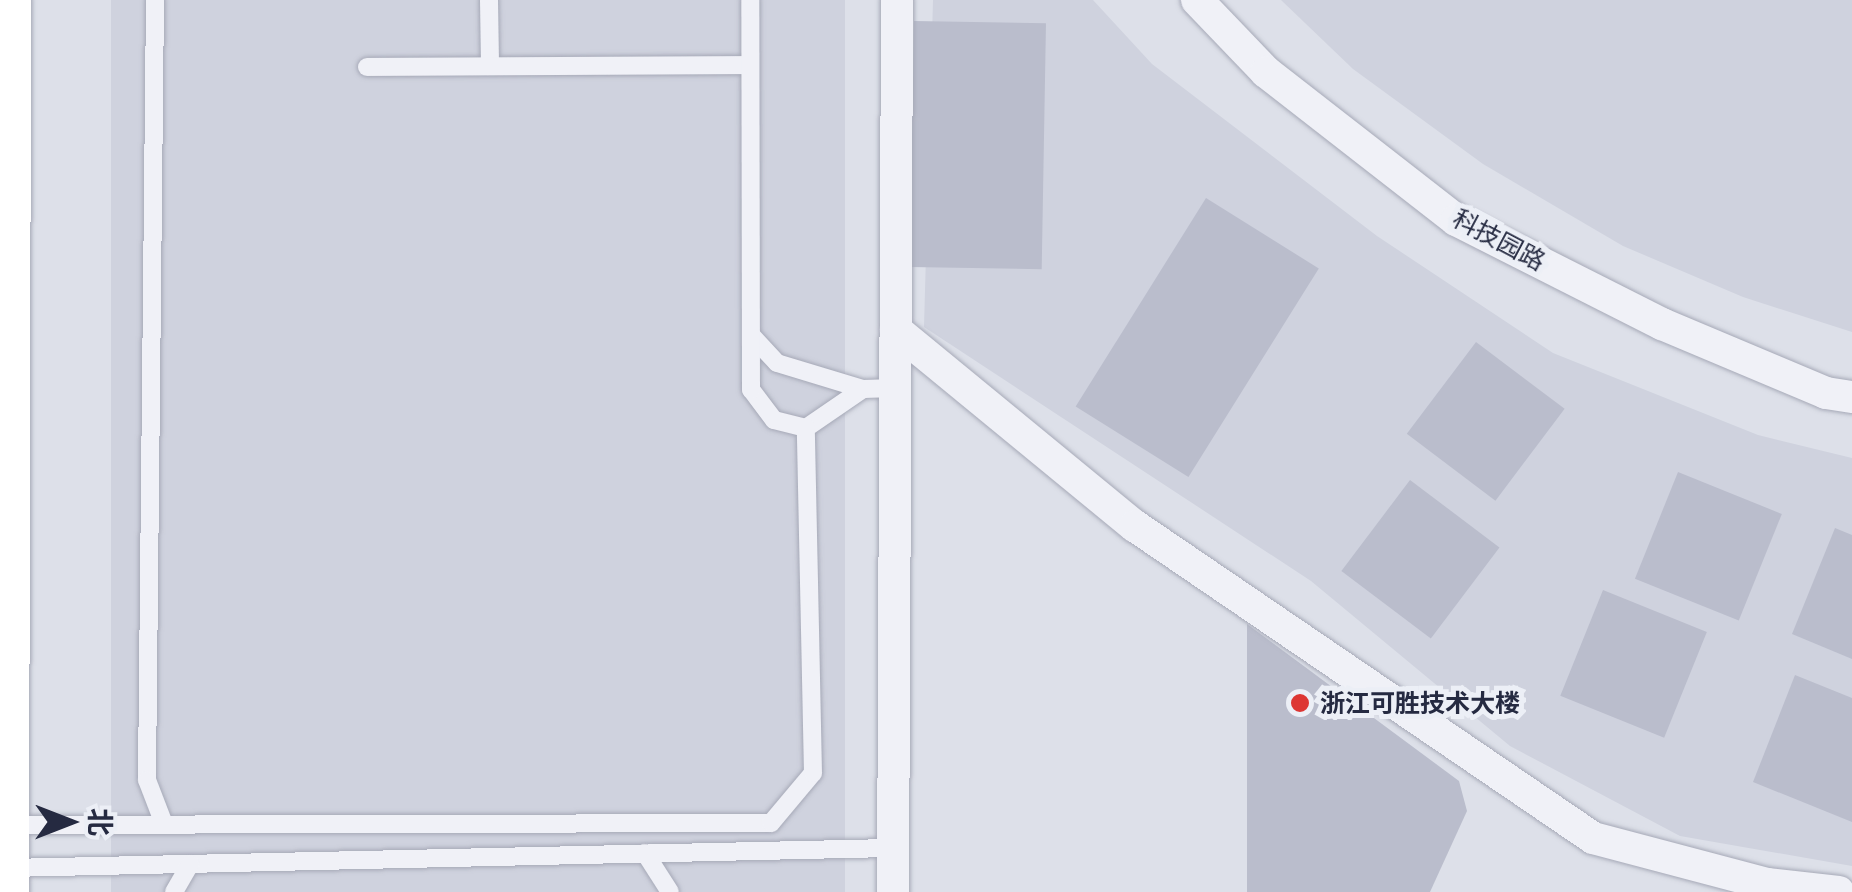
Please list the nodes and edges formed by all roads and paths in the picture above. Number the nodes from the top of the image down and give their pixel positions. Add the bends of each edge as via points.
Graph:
1 (5, 0) edge
2 (155, 0) edge
3 (489, 0) edge
4 (750, 0) edge
5 (897, 0) edge
6 (1197, 0) edge
7 (750, 65) junction
8 (490, 66) junction
9 (367, 67) dead end
10 (896, 330) junction
11 (751, 335) junction
12 (879, 389) junction
13 (1852, 398) edge
14 (806, 428) junction
15 (164, 824) junction
16 (893, 848) junction
17 (644, 853) junction
18 (3, 862) edge
19 (190, 864) junction
20 (174, 892) edge
21 (670, 892) edge
22 (893, 892) edge
23 (1839, 892) edge

1 - 18 main road
2 - 15 lane via 147,780
3 - 8 lane
4 - 7 lane
5 - 10 street
6 - 13 street, 科技园路 via 1266,72 1456,220 1662,324
7 - 8 lane
7 - 11 lane
8 - 9 lane
10 - 12 street
10 - 23 street via 1135,526 1593,838 1767,884
11 - 12 lane via 777,363
11 - 14 lane via 752,390 774,420
12 - 14 lane
12 - 16 street
14 - 15 lane via 813,772 772,823
15 - 18 lane
16 - 17 lane
16 - 22 street
17 - 19 lane
17 - 21 lane
18 - 19 lane
19 - 20 lane

